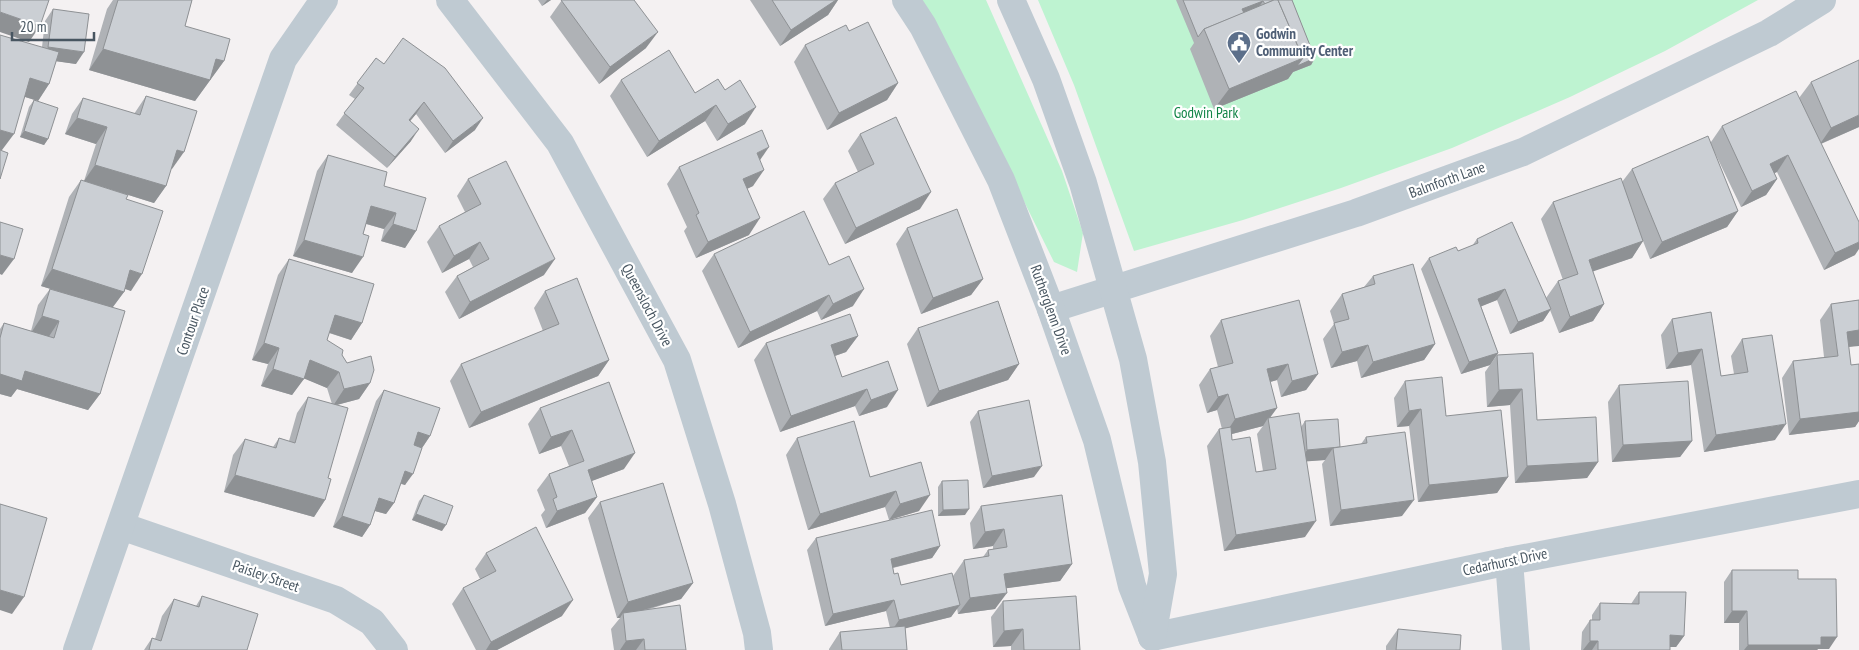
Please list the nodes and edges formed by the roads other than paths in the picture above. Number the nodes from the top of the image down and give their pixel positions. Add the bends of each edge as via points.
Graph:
1 (324, 0) edge
2 (450, 0) edge
3 (906, 0) edge
4 (1012, 0) edge
5 (1822, 0) edge
6 (1112, 288) junction
7 (1051, 309) junction
8 (1859, 494) edge
9 (122, 526) junction
10 (1509, 561) junction
11 (1152, 644) edge
12 (77, 650) edge
13 (394, 650) edge
14 (759, 650) edge
15 (1516, 650) edge

1 - 9 street, Contour Place via 283,59
2 - 14 street, Queensloch Drive via 560,143 677,360 722,504
3 - 7 street, Rutherglenn Drive via 923,26 1001,180
4 - 6 street via 1046,79 1083,183
5 - 6 street, Balmforth Lane via 1768,33 1523,152 1356,213
6 - 7 street, Balmforth Lane
6 - 11 street via 1133,359 1152,462 1163,574
7 - 11 street, Rutherglenn Drive via 1098,440 1132,586
8 - 10 street, Cedarhurst Drive
9 - 12 street, Contour Place
9 - 13 street, Paisley Street via 336,600 372,622
10 - 11 street, Cedarhurst Drive
10 - 15 street

